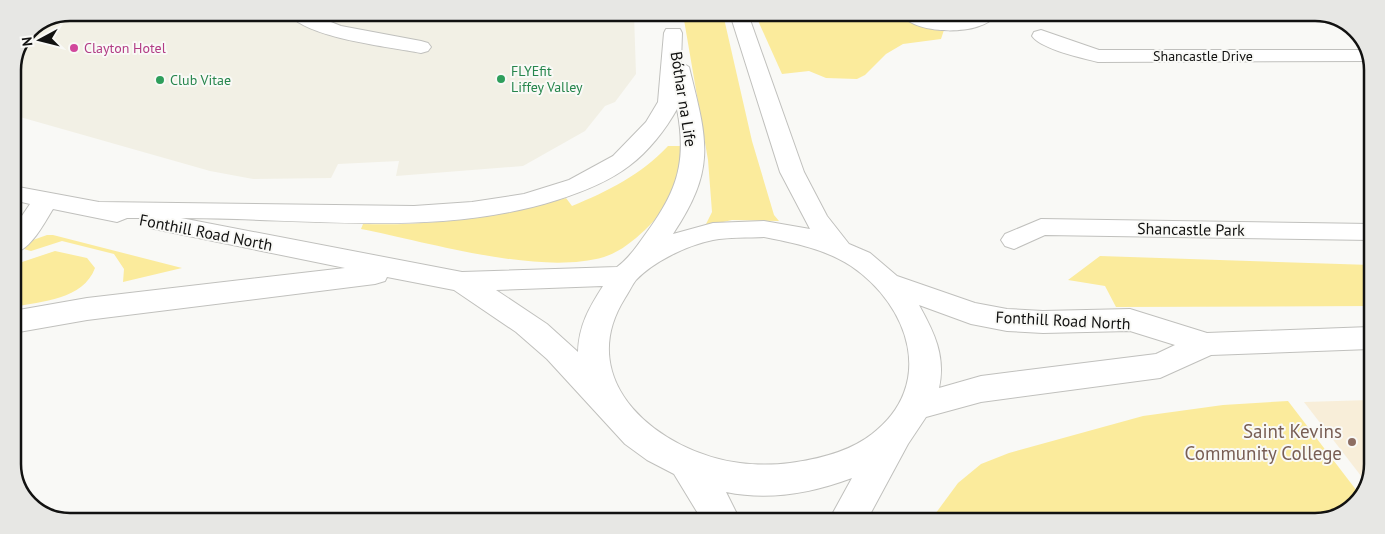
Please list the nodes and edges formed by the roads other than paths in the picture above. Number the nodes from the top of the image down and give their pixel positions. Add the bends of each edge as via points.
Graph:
1 (306, 21) edge
2 (741, 21) edge
3 (926, 21) edge
4 (975, 21) edge
5 (672, 23) edge
6 (1041, 36) dead end
7 (421, 47) dead end
8 (1361, 56) edge
9 (21, 194) edge
10 (46, 199) junction
11 (100, 210) junction
12 (1364, 232) edge
13 (21, 236) edge
14 (1014, 240) dead end
15 (838, 247) junction
16 (632, 268) junction
17 (399, 271) junction
18 (462, 282) junction
19 (892, 284) junction
20 (21, 321) edge
21 (1364, 338) edge
22 (1208, 344) junction
23 (618, 415) junction
24 (906, 421) junction
25 (687, 465) junction
26 (719, 513) edge
27 (852, 513) edge

1 - 7 street
2 - 15 street via 792,172 816,220
3 - 4 street via 956,25
5 - 11 street via 667,108 646,138 607,170 540,196 491,208 390,214
5 - 16 street, Bóthar na Life via 693,136 692,167 682,199
6 - 8 street, Shancastle Drive via 1098,56
9 - 10 street, Fonthill Road North
10 - 11 street, Fonthill Road North
10 - 13 street
11 - 17 street, Fonthill Road North
12 - 14 street, Shancastle Park via 1041,227
15 - 16 street, Fonthill Road North via 802,235 762,229 723,230 685,238 662,248
15 - 19 street, Fonthill Road North via 864,261
16 - 18 street, Fonthill Road North
16 - 23 street, Fonthill Road North via 607,296 594,330 594,367 603,391
17 - 18 street, Fonthill Road North
17 - 20 street, Fonthill Road North via 88,309
18 - 23 street, Fonthill Road North via 545,340
19 - 22 street, Fonthill Road North via 940,303 989,316 1042,322 1130,320
19 - 24 street, Fonthill Road North via 913,312 926,354 925,381
21 - 22 street, Fonthill Road North
22 - 24 street, Fonthill Road North via 1160,366 981,389
23 - 25 street, Fonthill Road North via 640,437
24 - 25 street, Fonthill Road North via 862,460 805,478 740,479
24 - 27 street
25 - 26 street

